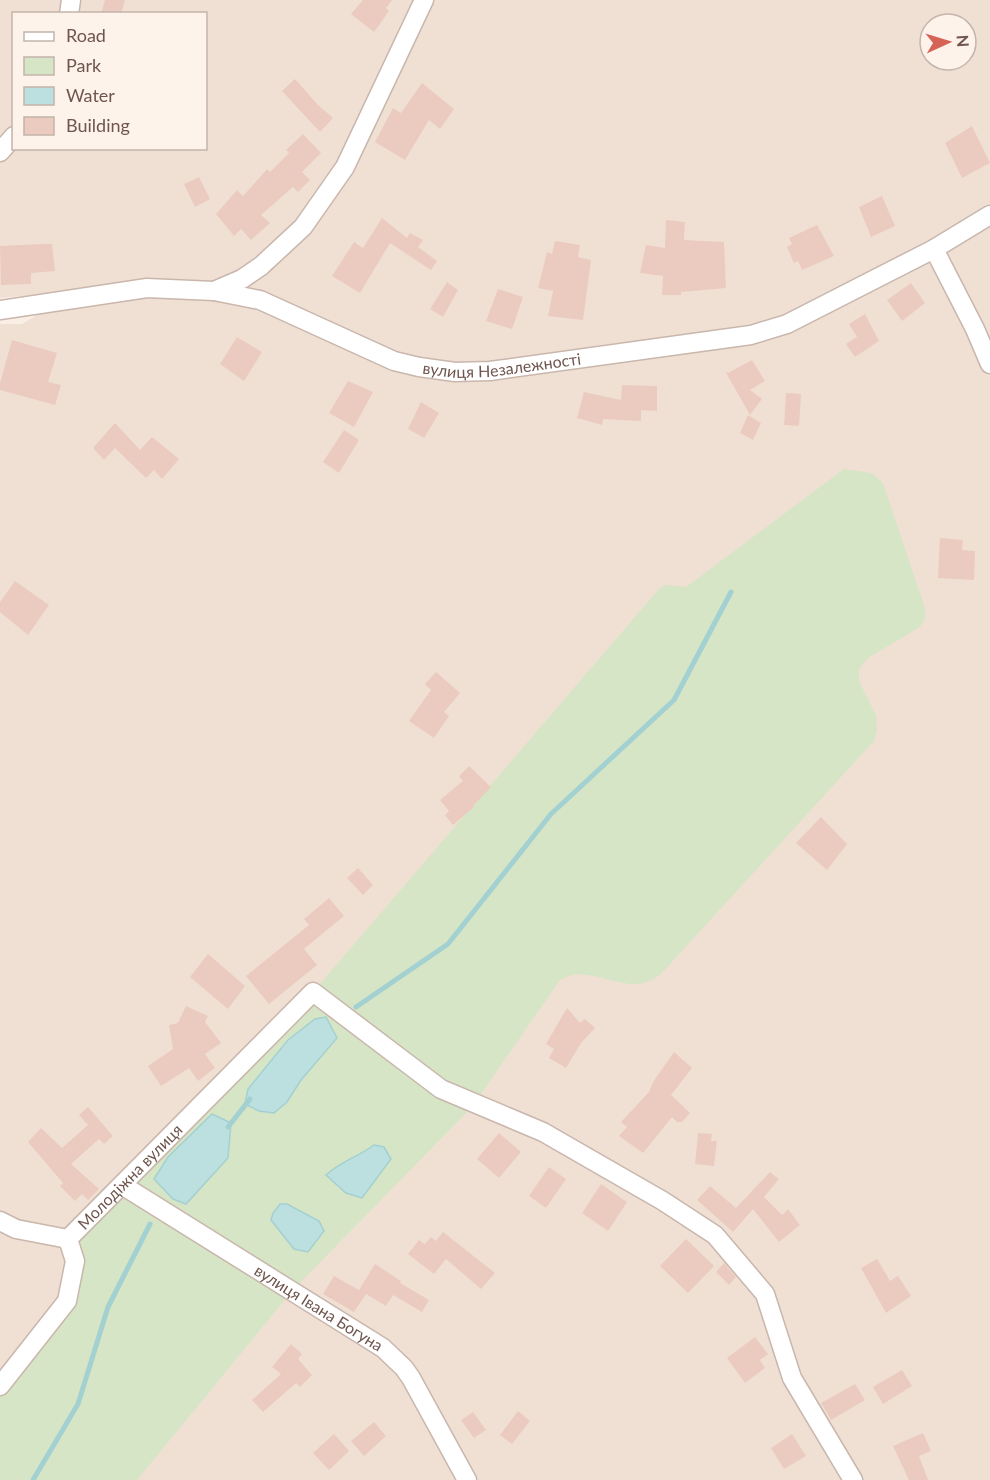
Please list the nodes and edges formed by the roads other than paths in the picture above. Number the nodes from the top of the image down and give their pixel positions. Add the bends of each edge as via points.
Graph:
1 (424, 0) edge
2 (12, 138) edge
3 (0, 152) edge
4 (990, 215) edge
5 (934, 249) junction
6 (214, 291) junction
7 (0, 310) edge
8 (990, 364) edge
9 (122, 1185) junction
10 (0, 1221) edge
11 (69, 1239) junction
12 (0, 1386) edge
13 (467, 1480) edge
14 (853, 1480) edge

1 - 6 street via 345,167 303,227 261,266
2 - 3 street
4 - 5 street, вулиця Незалежності
5 - 6 street, вулиця Незалежності via 787,324 751,335 490,371 455,372 394,361 260,300
5 - 8 street
6 - 7 street, вулиця Незалежності via 147,288
9 - 11 street, Молодіжна вулиця
9 - 13 street, вулиця Івана Богуна via 383,1348 411,1378
9 - 14 street, Молодіжна вулиця via 313,992 441,1089 543,1132 715,1235 765,1294 792,1378
10 - 11 street via 16,1229
11 - 12 street, Молодіжна вулиця via 75,1261 67,1301

